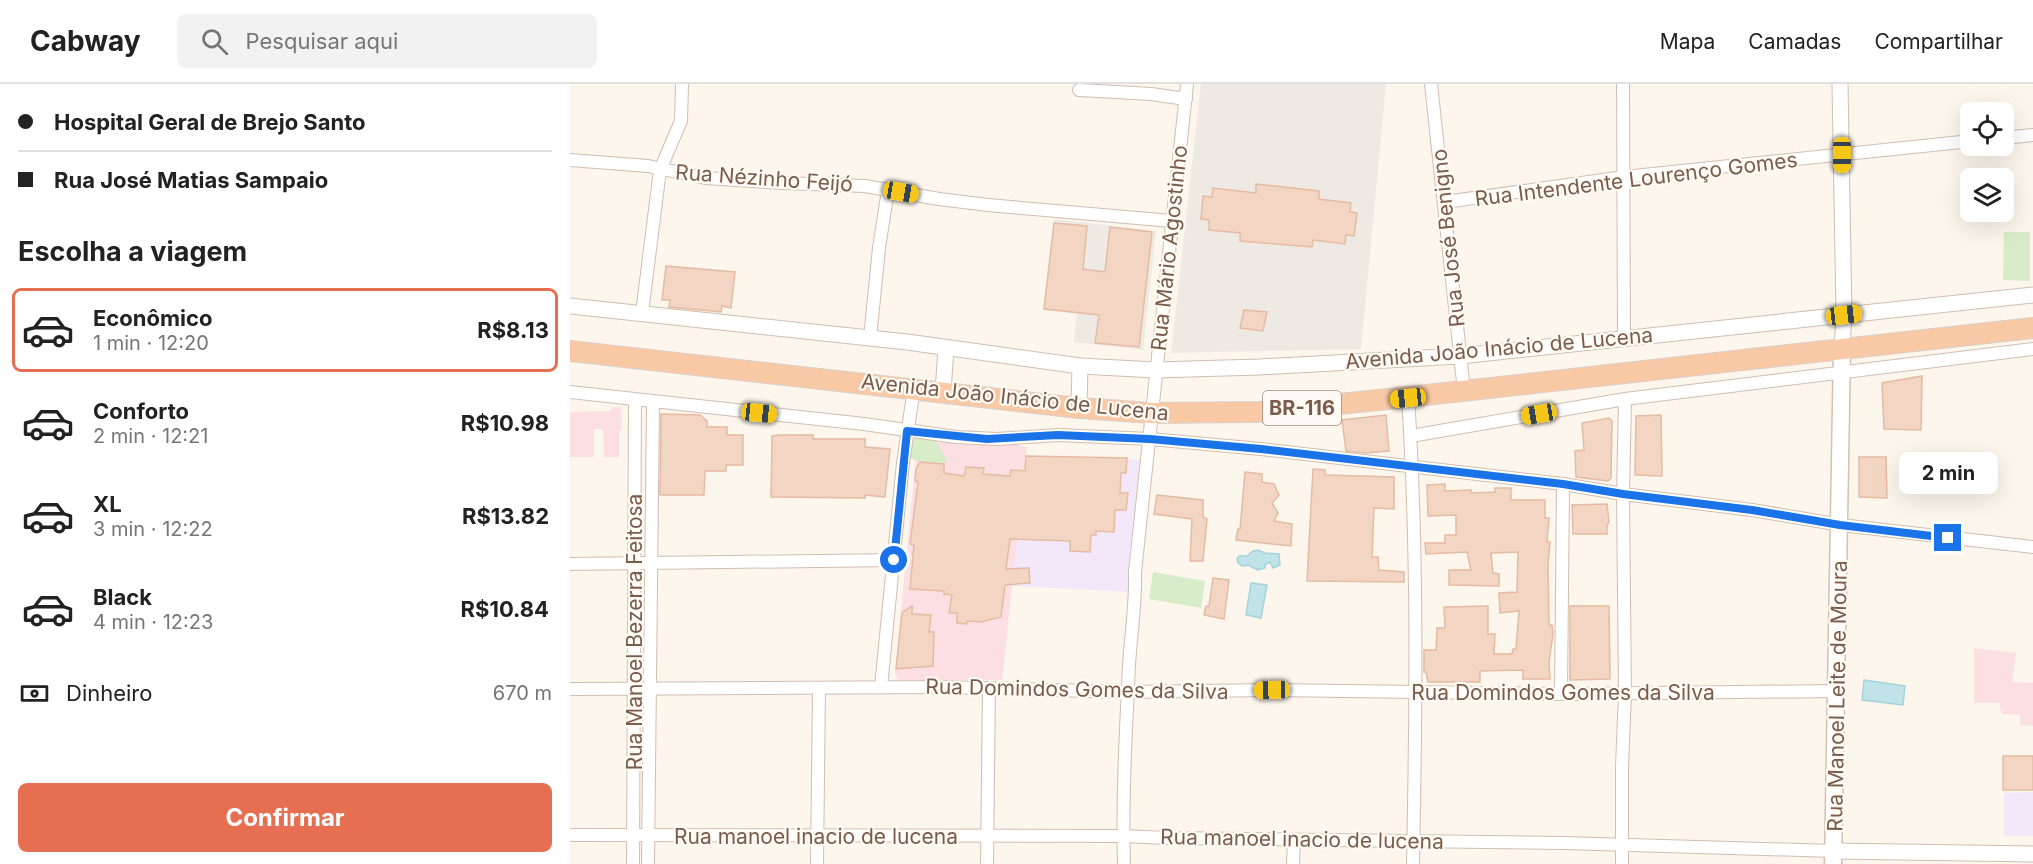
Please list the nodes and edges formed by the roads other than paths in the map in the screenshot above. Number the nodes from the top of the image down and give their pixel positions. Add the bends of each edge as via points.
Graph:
1 (682, 84) edge
2 (1187, 84) edge
3 (1431, 84) edge
4 (1623, 84) edge
5 (1840, 84) edge
6 (1080, 90) dead end
7 (1186, 99) junction
8 (2033, 135) edge
9 (2014, 137) edge
10 (1960, 142) edge
11 (1842, 155) junction
12 (570, 160) edge
13 (660, 170) junction
14 (1624, 177) junction
15 (888, 190) junction
16 (1445, 202) junction
17 (1172, 221) junction
18 (2033, 294) edge
19 (570, 306) edge
20 (642, 313) junction
21 (1844, 315) junction
22 (2033, 328) edge
23 (870, 338) junction
24 (1624, 338) junction
25 (946, 348) junction
26 (1842, 348) junction
27 (2033, 349) edge
28 (570, 351) edge
29 (1461, 356) junction
30 (1080, 366) junction
31 (1156, 370) junction
32 (1841, 372) junction
33 (914, 388) junction
34 (1464, 391) junction
35 (570, 392) edge
36 (943, 392) junction
37 (1408, 398) junction
38 (1625, 399) junction
39 (635, 400) junction
40 (653, 402) junction
41 (1078, 408) junction
42 (1152, 413) junction
43 (907, 431) junction
44 (1411, 436) junction
45 (1150, 439) junction
46 (1412, 465) junction
47 (1563, 484) junction
48 (1623, 494) junction
49 (1840, 525) junction
50 (2033, 547) edge
51 (894, 560) junction
52 (634, 562) junction
53 (652, 562) junction
54 (570, 564) edge
55 (881, 687) junction
56 (570, 688) edge
57 (650, 688) junction
58 (819, 688) junction
59 (989, 688) junction
60 (633, 689) junction
61 (1836, 691) junction
62 (1128, 692) junction
63 (1416, 692) junction
64 (1625, 693) junction
65 (1561, 694) junction
66 (570, 835) edge
67 (817, 835) junction
68 (633, 836) junction
69 (649, 836) junction
70 (987, 836) junction
71 (1123, 836) junction
72 (1294, 840) junction
73 (1413, 841) junction
74 (1622, 844) junction
75 (2033, 854) edge
76 (1833, 858) edge
77 (633, 864) edge
78 (648, 864) edge
79 (817, 864) edge
80 (987, 864) edge
81 (1124, 864) edge
82 (1293, 864) edge
83 (1413, 864) edge
84 (1622, 864) edge

1 - 13 street via 681,121
2 - 7 street, Rua Mário Agostinho
3 - 16 street, Rua José Benigno
4 - 14 street
5 - 11 street
6 - 7 street
7 - 17 street, Rua Mário Agostinho
8 - 9 street
10 - 11 street, Rua Intendente Lourenço Gomes
11 - 14 street, Rua Intendente Lourenço Gomes
11 - 21 street
12 - 13 street, Rua Nézinho Feijó
13 - 15 street, Rua Nézinho Feijó via 705,178 844,184
13 - 20 street
14 - 16 street, Rua Intendente Lourenço Gomes
14 - 24 street
15 - 17 street, Rua Nézinho Feijó via 988,205
15 - 23 street
16 - 29 street, Rua José Benigno
17 - 31 street, Rua Mário Agostinho
18 - 21 street, Avenida João Inácio de Lucena
19 - 20 street, Avenida João Inácio de Lucena
20 - 23 street, Avenida João Inácio de Lucena
21 - 24 street, Avenida João Inácio de Lucena
21 - 26 street
22 - 26 highway, Avenida João Inácio de Lucena / BR-116
23 - 25 street, Avenida João Inácio de Lucena
24 - 29 street, Avenida João Inácio de Lucena
25 - 30 street, Avenida João Inácio de Lucena
25 - 36 street
26 - 32 main road, Rua Manoel Leite de Moura
26 - 34 highway, Avenida João Inácio de Lucena / BR-116
27 - 32 street
28 - 33 highway, Avenida João Inácio de Lucena / BR-116
29 - 31 street, Avenida João Inácio de Lucena
29 - 34 street, Rua José Benigno
30 - 31 street, Avenida João Inácio de Lucena
30 - 41 street
31 - 42 street, Rua Mário Agostinho
32 - 38 street
32 - 49 main road, Rua Manoel Leite de Moura
33 - 36 highway, Avenida João Inácio de Lucena / BR-116
33 - 43 street
34 - 37 highway, Avenida João Inácio de Lucena / BR-116
35 - 39 street
36 - 41 highway, Avenida João Inácio de Lucena / BR-116
37 - 42 highway, Avenida João Inácio de Lucena / BR-116 via 1260,412
37 - 44 street
38 - 44 street
38 - 48 street
39 - 40 street
39 - 52 street, Rua Manoel Bezerra Feitosa
40 - 43 street
40 - 53 street, Rua Manoel Bezerra Feitosa
41 - 42 highway, Avenida João Inácio de Lucena / BR-116
42 - 45 street, Rua Mário Agostinho
43 - 45 street via 987,439 1058,435
43 - 51 street
44 - 46 street
45 - 46 street
45 - 62 street, Rua Mário Agostinho via 1135,572
46 - 47 street
46 - 63 street
47 - 48 street
47 - 65 street
48 - 49 street
48 - 64 street
49 - 50 street
49 - 61 main road, Rua Manoel Leite de Moura
51 - 53 street
51 - 55 street
52 - 53 street
52 - 54 street
52 - 60 street, Rua Manoel Bezerra Feitosa
53 - 57 street, Rua Manoel Bezerra Feitosa
55 - 58 street, Rua Domindos Gomes da Silva
55 - 59 street, Rua Domindos Gomes da Silva
56 - 60 street, Rua Domindos Gomes da Silva
57 - 58 street, Rua Domindos Gomes da Silva
57 - 60 street, Rua Domindos Gomes da Silva
57 - 69 street, Rua Manoel Bezerra Feitosa
58 - 67 street
59 - 62 street, Rua Domindos Gomes da Silva
59 - 70 street
60 - 68 street, Rua Manoel Bezerra Feitosa
61 - 64 street, Rua Domindos Gomes da Silva
61 - 76 main road, Rua Manoel Leite de Moura
62 - 63 street, Rua Domindos Gomes da Silva
62 - 71 street, Rua Mário Agostinho
63 - 65 street, Rua Domindos Gomes da Silva
63 - 73 street
64 - 65 street, Rua Domindos Gomes da Silva
64 - 74 street
66 - 68 street, Rua manoel inacio de lucena
67 - 69 street, Rua manoel inacio de lucena
67 - 70 street, Rua manoel inacio de lucena
67 - 79 street
68 - 69 street, Rua manoel inacio de lucena
68 - 77 street, Rua Manoel Bezerra Feitosa
69 - 78 street, Rua Manoel Bezerra Feitosa
70 - 71 street, Rua manoel inacio de lucena
70 - 80 street
71 - 72 street, Rua manoel inacio de lucena
71 - 81 street, Rua Mário Agostinho
72 - 73 street, Rua manoel inacio de lucena
72 - 82 street
73 - 74 street, Rua manoel inacio de lucena
73 - 83 street
74 - 76 street, Rua manoel inacio de lucena
74 - 84 street
75 - 76 street, Rua manoel inacio de lucena

